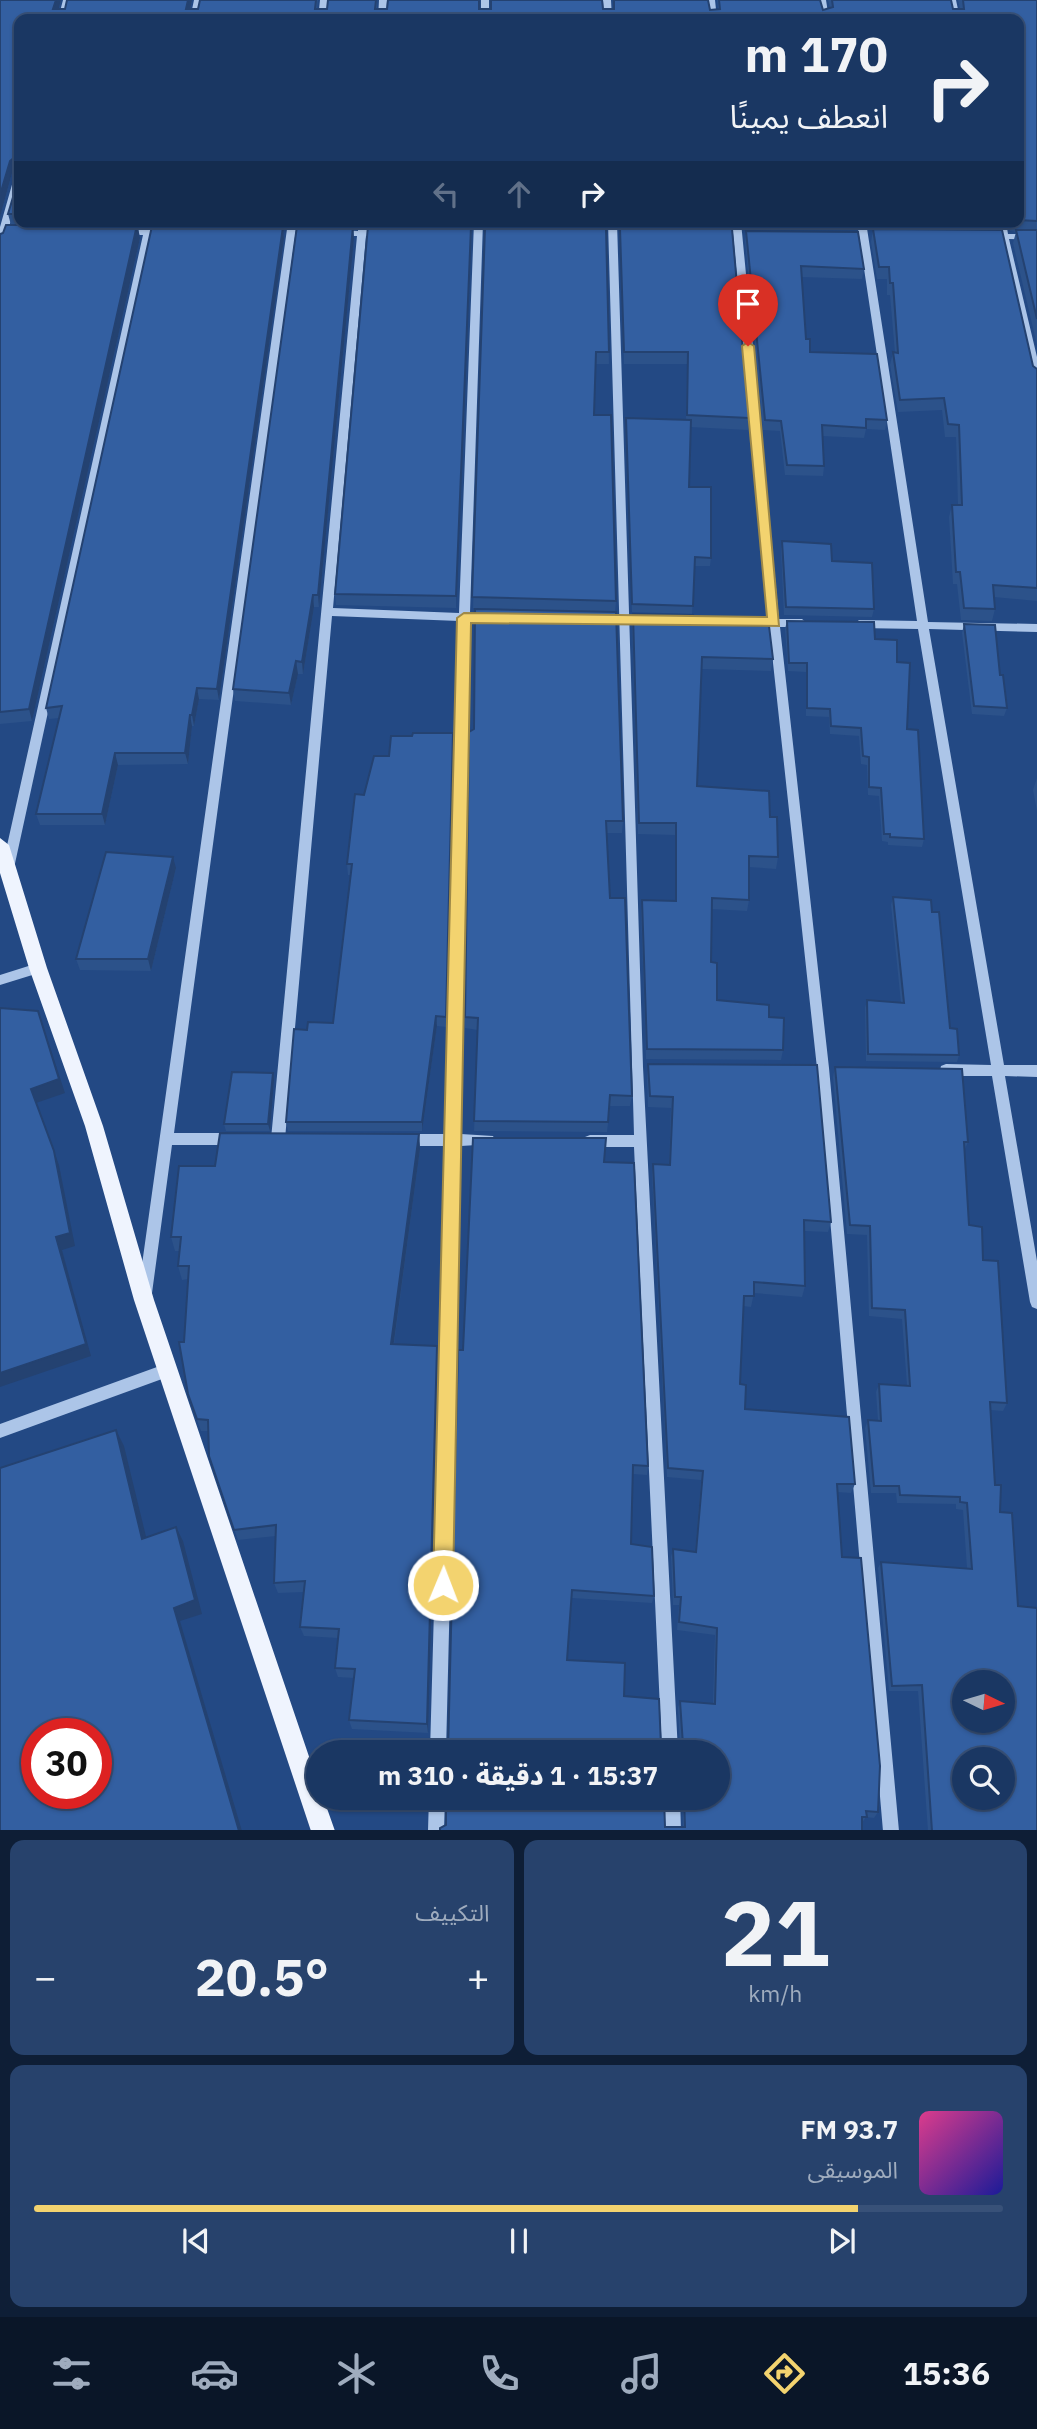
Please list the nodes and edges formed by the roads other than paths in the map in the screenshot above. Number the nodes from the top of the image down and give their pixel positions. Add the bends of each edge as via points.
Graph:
1 (14, 191) edge
2 (141, 228) edge
3 (149, 228) edge
4 (153, 228) edge
5 (362, 228) edge
6 (862, 228) edge
7 (1002, 228) edge
8 (296, 229) edge
9 (479, 231) edge
10 (3, 232) junction
11 (16, 232) edge
12 (108, 232) edge
13 (613, 232) edge
14 (737, 232) edge
15 (174, 233) edge
16 (278, 233) edge
17 (327, 233) edge
18 (388, 234) edge
19 (978, 236) edge
20 (1004, 237) junction
21 (1037, 237) edge
22 (0, 243) edge
23 (1037, 378) edge
24 (327, 612) junction
25 (464, 618) junction
26 (504, 618) edge
27 (666, 621) edge
28 (774, 622) junction
29 (815, 623) edge
30 (842, 624) edge
31 (923, 625) junction
32 (1037, 628) edge
33 (0, 845) edge
34 (8, 869) junction
35 (38, 968) junction
36 (0, 980) edge
37 (930, 1070) edge
38 (998, 1070) junction
39 (1037, 1070) edge
40 (166, 1139) junction
41 (387, 1140) edge
42 (454, 1140) junction
43 (508, 1140) edge
44 (575, 1141) edge
45 (642, 1141) junction
46 (144, 1300) junction
47 (1037, 1302) edge
48 (168, 1370) junction
49 (0, 1431) edge
50 (438, 1740) edge
51 (669, 1740) edge
52 (437, 1810) edge
53 (673, 1810) edge
54 (323, 1830) edge
55 (436, 1830) edge
56 (674, 1830) edge
57 (891, 1830) edge

1 - 10 street
2 - 12 street
3 - 34 street
4 - 15 street
5 - 17 street
5 - 18 street
5 - 24 street
6 - 31 street
7 - 20 street
8 - 16 street
8 - 40 street
9 - 25 street
10 - 11 street
10 - 22 street
13 - 45 street via 644,1067
14 - 28 street
19 - 20 street
20 - 21 street
20 - 23 street
24 - 25 street
24 - 40 street via 272,1139
25 - 26 street
25 - 42 street
27 - 28 street
28 - 29 street
28 - 57 street via 823,1068
30 - 31 street
31 - 32 street
31 - 38 street
33 - 34 main road
34 - 35 main road
35 - 36 street
35 - 46 main road via 94,1126
37 - 38 street
38 - 39 street
38 - 47 street
40 - 46 street
41 - 42 street
42 - 43 street
42 - 50 street
44 - 45 street
45 - 51 street
46 - 48 main road
48 - 49 street
48 - 54 main road
52 - 55 street
53 - 56 street

